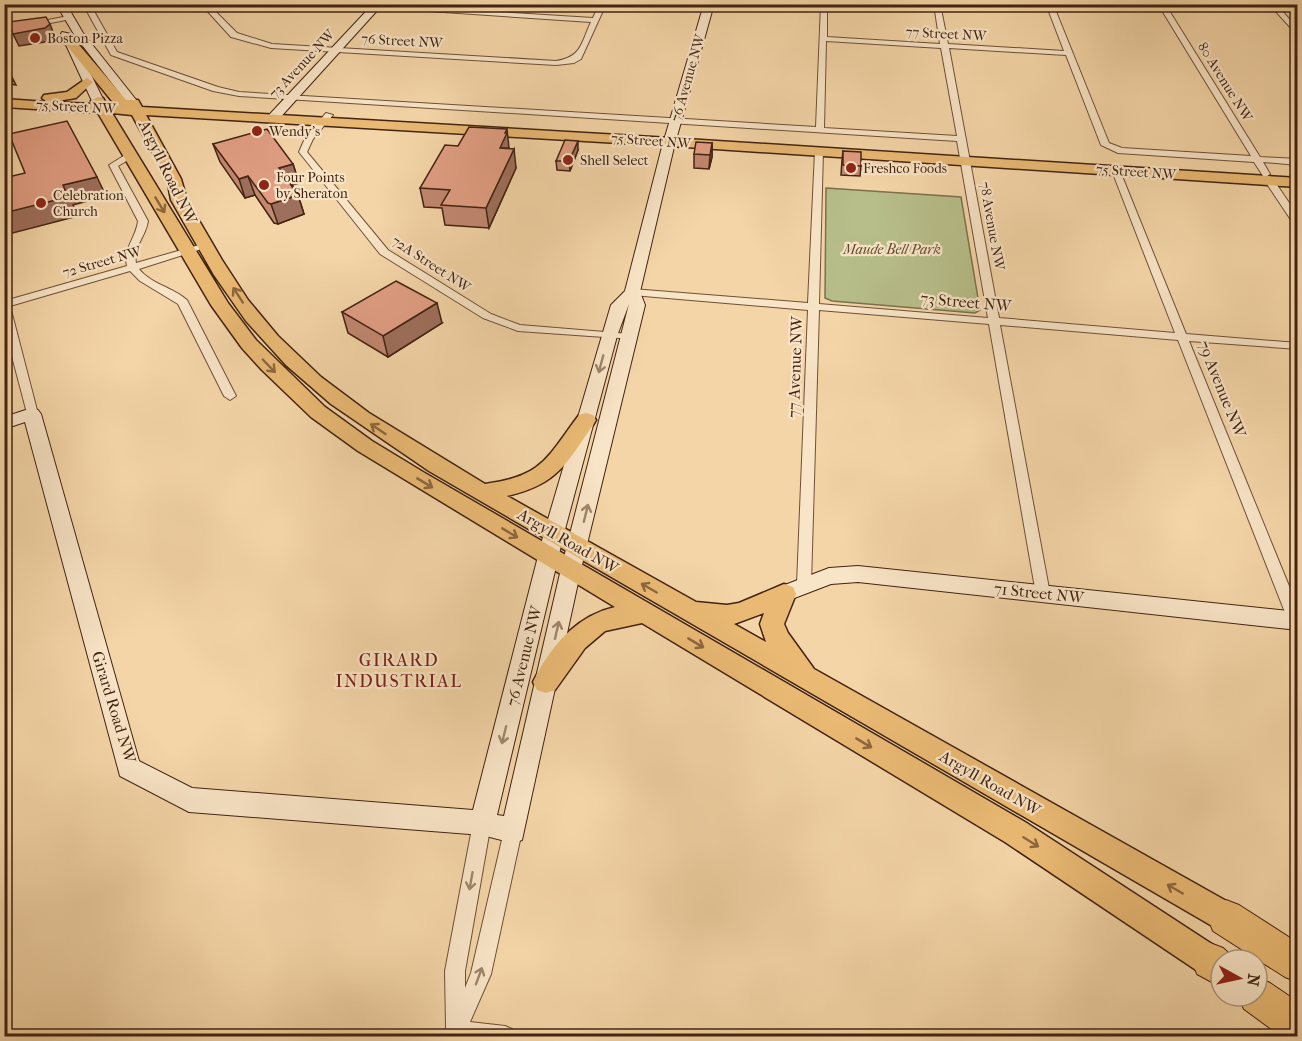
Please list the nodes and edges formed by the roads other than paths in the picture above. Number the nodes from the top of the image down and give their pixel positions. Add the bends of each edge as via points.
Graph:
1 (51, 4) edge
2 (61, 4) edge
3 (86, 4) edge
4 (204, 4) edge
5 (327, 4) edge
6 (603, 4) edge
7 (709, 4) edge
8 (824, 4) edge
9 (937, 4) edge
10 (1048, 4) edge
11 (1161, 4) edge
12 (1272, 4) edge
13 (377, 7) edge
14 (64, 19) junction
15 (596, 20) junction
16 (4, 30) edge
17 (1298, 34) edge
18 (823, 39) junction
19 (70, 42) junction
20 (945, 46) junction
21 (336, 50) junction
22 (1068, 53) junction
23 (87, 82) junction
24 (122, 88) junction
25 (4, 96) edge
26 (292, 98) junction
27 (47, 99) junction
28 (4, 103) edge
29 (118, 106) junction
30 (178, 106) junction
31 (216, 115) junction
32 (276, 115) junction
33 (326, 118) junction
34 (820, 130) junction
35 (673, 133) junction
36 (152, 138) junction
37 (964, 151) junction
38 (819, 152) junction
39 (130, 155) junction
40 (1257, 159) junction
41 (1298, 162) edge
42 (1116, 171) junction
43 (1298, 176) edge
44 (1268, 178) junction
45 (1298, 183) edge
46 (179, 200) junction
47 (1298, 224) edge
48 (197, 248) junction
49 (134, 267) junction
50 (632, 292) junction
51 (5, 303) edge
52 (813, 307) junction
53 (994, 321) junction
54 (609, 336) junction
55 (629, 337) junction
56 (1183, 337) junction
57 (1298, 346) edge
58 (230, 396) dead end
59 (32, 414) junction
60 (586, 420) junction
61 (4, 423) edge
62 (482, 492) junction
63 (554, 533) junction
64 (548, 556) junction
65 (574, 558) junction
66 (794, 589) junction
67 (1043, 594) junction
68 (688, 611) junction
69 (646, 613) junction
70 (1296, 621) edge
71 (810, 679) junction
72 (546, 682) junction
73 (482, 823) junction
74 (513, 831) junction
75 (1226, 918) joint
76 (1209, 960) edge
77 (1298, 964) edge
78 (1269, 1005) edge
79 (1298, 1026) edge
80 (455, 1033) edge
81 (505, 1036) edge

1 - 14 street, Argyll Road NW
2 - 14 street, Argyll Road NW
3 - 26 street, 75 Street NW via 113,52 120,56 229,93
4 - 21 street, 76 Street NW via 234,35 271,46
5 - 13 street
6 - 15 street
7 - 35 street, 76 Avenue NW
8 - 18 street
9 - 20 street, 78 Avenue NW
10 - 22 street
11 - 40 street, 80 Avenue NW
12 - 17 street
13 - 15 street
13 - 21 street, 73 Avenue NW
14 - 16 street
14 - 19 street, Argyll Road NW
14 - 24 street, Argyll Road NW
15 - 21 street, 76 Street NW via 578,57 556,63
18 - 20 street, 77 Street NW
18 - 34 street
19 - 23 street, Argyll Road NW
19 - 29 main road
20 - 22 street, 77 Street NW
20 - 37 street, 78 Avenue NW
21 - 26 street, 73 Avenue NW
22 - 40 street, 75 Street NW via 1105,145
23 - 27 main road via 71,95
23 - 29 street, Argyll Road NW
24 - 29 street, Argyll Road NW
24 - 30 main road
25 - 27 main road, 75 Street NW
26 - 32 street, 73 Avenue NW
26 - 35 street, 75 Street NW
27 - 29 main road, 75 Street NW
28 - 29 main road, 75 Street NW
29 - 30 main road, 75 Street NW
29 - 31 main road, 75 Street NW
29 - 36 main road, Argyll Road NW
29 - 39 main road, Argyll Road NW
29 - 46 main road via 158,176
30 - 32 main road, 75 Street NW
31 - 32 main road, 75 Street NW
31 - 36 main road via 177,120 158,129
32 - 33 main road, 75 Street NW
33 - 35 main road, 75 Street NW
33 - 54 street, 72A Street NW via 305,145 304,156 384,252 487,316 510,326
34 - 35 street, 75 Street NW
34 - 37 street, 75 Street NW
35 - 37 main road, 75 Street NW
35 - 38 main road, 75 Street NW
35 - 50 street, 76 Avenue NW
36 - 46 main road, Argyll Road NW via 174,179
37 - 38 main road, 75 Street NW
37 - 42 main road, 75 Street NW
37 - 44 main road, 75 Street NW
37 - 53 street, 78 Avenue NW
38 - 52 street, 77 Avenue NW
39 -> 48 main road, Argyll Road NW
39 - 49 street, Argyll Road NW via 113,165 143,221 130,256
40 - 41 street, 75 Street NW
40 - 44 street, 80 Avenue NW
42 - 44 main road, 75 Street NW
42 - 56 street, 79 Avenue NW
43 - 44 main road, 75 Street NW
44 - 45 main road, 75 Street NW
44 - 47 street, 80 Avenue NW
46 - 48 main road, Argyll Road NW
48 - 49 street, 72 Street NW
62 -> 48 main road, Argyll Road NW via 383,432 314,380 251,316
48 -> 64 main road, Argyll Road NW via 220,304 249,344 318,412 365,446
49 - 51 street, 72 Street NW
49 - 58 street via 142,278 183,302
50 - 52 street, 73 Street NW
50 - 54 street, 76 Avenue NW via 619,305
50 - 55 street, 76 Avenue NW via 637,305
51 - 59 street, Girard Road NW
52 - 53 street, 73 Street NW
52 - 66 street, 77 Avenue NW
53 - 56 street, 73 Street NW
53 - 67 street, 78 Avenue NW
54 - 55 street, 72A Street NW
54 -> 60 street, 76 Avenue NW
65 -> 55 street, 76 Avenue NW
56 - 57 street, 73 Street NW
56 - 70 street, 79 Avenue NW
59 - 61 street
59 - 73 street, Girard Road NW via 129,768 189,800
60 - 62 main road via 557,463 536,480
60 - 63 street, 76 Avenue NW
62 - 63 main road, Argyll Road NW
63 - 64 street, 76 Avenue NW
63 - 65 main road, Argyll Road NW
64 - 65 main road, Argyll Road NW
64 -> 73 street, 76 Avenue NW
68 -> 65 main road, Argyll Road NW
65 - 69 main road, Argyll Road NW
72 -> 65 street, 76 Avenue NW
66 - 67 street, 71 Street NW via 829,576 858,574
66 - 68 main road via 742,612 727,615
66 - 71 main road via 773,617 774,632
67 - 70 street, 71 Street NW
68 - 71 main road, Argyll Road NW
69 - 72 main road via 594,623 572,644
69 -> 76 main road, Argyll Road NW via 1015,832
75 -> 71 main road, Argyll Road NW
72 - 74 street, 76 Avenue NW
73 - 74 street, Girard Road NW
73 -> 80 street, 76 Avenue NW via 455,970
80 -> 74 street, 76 Avenue NW via 481,974
75 - 77 highway
78 - 79 highway
80 - 81 street

